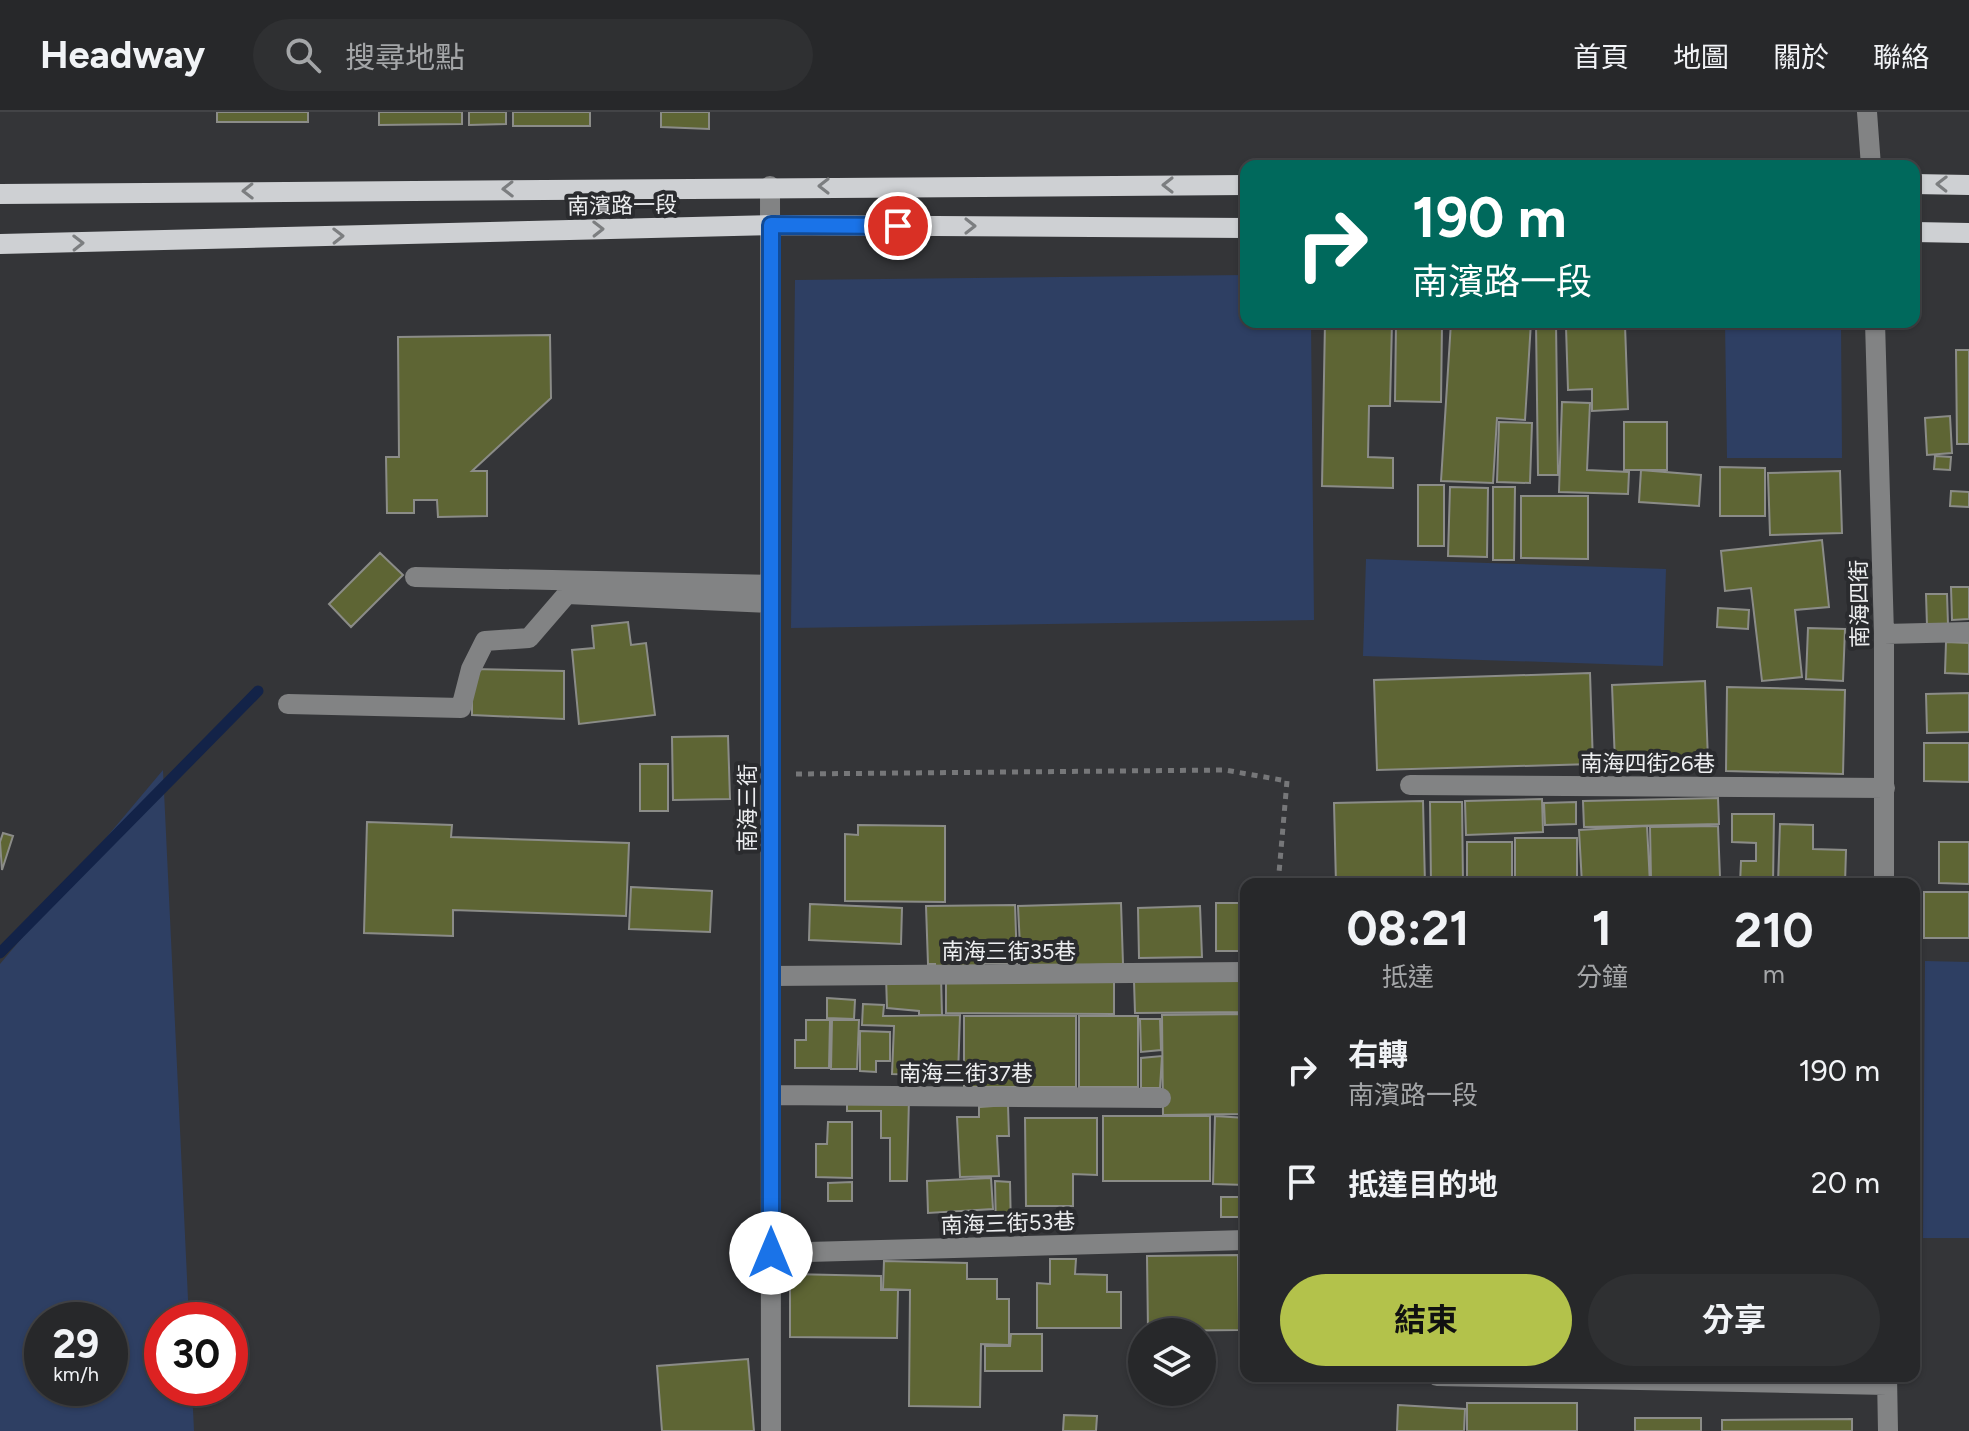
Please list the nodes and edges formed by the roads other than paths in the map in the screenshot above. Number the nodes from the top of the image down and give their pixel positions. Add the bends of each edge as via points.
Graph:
1 (1867, 112) edge
2 (1871, 160) edge
3 (1920, 184) edge
4 (1240, 185) edge
5 (1969, 185) edge
6 (770, 186) junction
7 (0, 194) edge
8 (771, 225) junction
9 (1240, 228) edge
10 (1920, 232) edge
11 (1969, 233) edge
12 (0, 244) edge
13 (1875, 328) edge
14 (415, 577) dead end
15 (771, 594) junction
16 (1969, 632) edge
17 (1884, 634) junction
18 (288, 704) dead end
19 (1410, 785) dead end
20 (1885, 788) junction
21 (1884, 878) edge
22 (1240, 972) edge
23 (771, 976) junction
24 (771, 1095) junction
25 (1161, 1098) dead end
26 (1240, 1240) edge
27 (771, 1253) junction
28 (1887, 1382) edge
29 (771, 1431) edge
30 (1888, 1431) edge

1 - 2 street
5 -> 3 main road
4 -> 6 main road, 南濱路一段
6 -> 7 main road, 南濱路一段
6 - 8 street, 南海三街
8 -> 9 main road, 南濱路一段
12 -> 8 main road, 南濱路一段
8 - 15 street, 南海三街
10 - 11 main road
13 - 17 street, 南海四街
14 - 15 street
15 - 18 street via 567,594 529,638 485,641 461,708
15 - 23 street, 南海三街
16 - 17 street
17 - 20 street, 南海四街
19 - 20 street, 南海四街26巷
20 - 21 street, 南海四街
22 - 23 street, 南海三街35巷
23 - 24 street, 南海三街
24 - 25 street, 南海三街37巷
24 - 27 street, 南海三街
26 - 27 street, 南海三街53巷
27 - 29 street, 南海三街
28 - 30 street

